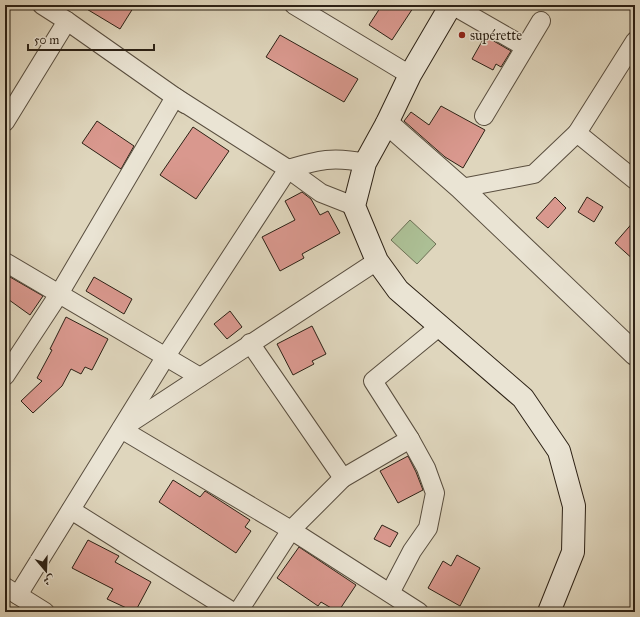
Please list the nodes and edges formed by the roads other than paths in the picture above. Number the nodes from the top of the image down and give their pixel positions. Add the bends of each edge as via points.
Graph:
1 (294, 5) edge
2 (452, 5) edge
3 (48, 7) edge
4 (541, 20) dead end
5 (67, 21) junction
6 (635, 41) edge
7 (525, 47) junction
8 (410, 75) junction
9 (186, 104) junction
10 (484, 116) dead end
11 (5, 122) edge
12 (387, 123) junction
13 (577, 133) junction
14 (365, 163) junction
15 (288, 169) junction
16 (635, 180) edge
17 (461, 188) junction
18 (354, 206) junction
19 (377, 261) junction
20 (5, 262) edge
21 (59, 294) junction
22 (440, 326) junction
23 (250, 343) junction
24 (635, 354) edge
25 (166, 356) junction
26 (5, 376) edge
27 (200, 377) junction
28 (121, 428) junction
29 (410, 439) junction
30 (343, 478) junction
31 (71, 510) junction
32 (291, 530) junction
33 (12, 591) edge
34 (390, 593) junction
35 (45, 612) edge
36 (233, 612) edge
37 (238, 612) edge
38 (419, 612) edge
39 (549, 612) edge

1 - 8 street
2 - 7 street
2 - 8 main road
3 - 5 street
4 - 7 street
5 - 9 street
5 - 11 street
6 - 13 street
7 - 10 street
8 - 12 main road
9 - 15 street
9 - 21 street via 175,97
12 - 14 main road
12 - 17 main road
13 - 16 street
13 - 17 street via 534,174
14 - 15 street via 343,158 321,160
14 - 18 main road
15 - 18 street via 321,193
15 - 25 street
17 - 24 main road
18 - 19 main road
19 - 22 main road via 398,290
19 - 23 street
20 - 21 street
21 - 25 street
21 - 26 street
22 - 29 street via 373,381
22 - 39 main road via 524,398 559,451 574,506 573,552
23 - 27 street
23 - 30 street
25 - 27 street
25 - 28 street
27 - 28 street
28 - 31 street
28 - 32 street
29 - 30 street
29 - 34 street via 426,468 435,493 428,528 412,551
30 - 32 street
31 - 33 street
31 - 36 street
32 - 34 street
32 - 37 street
33 - 35 street
34 - 38 street

